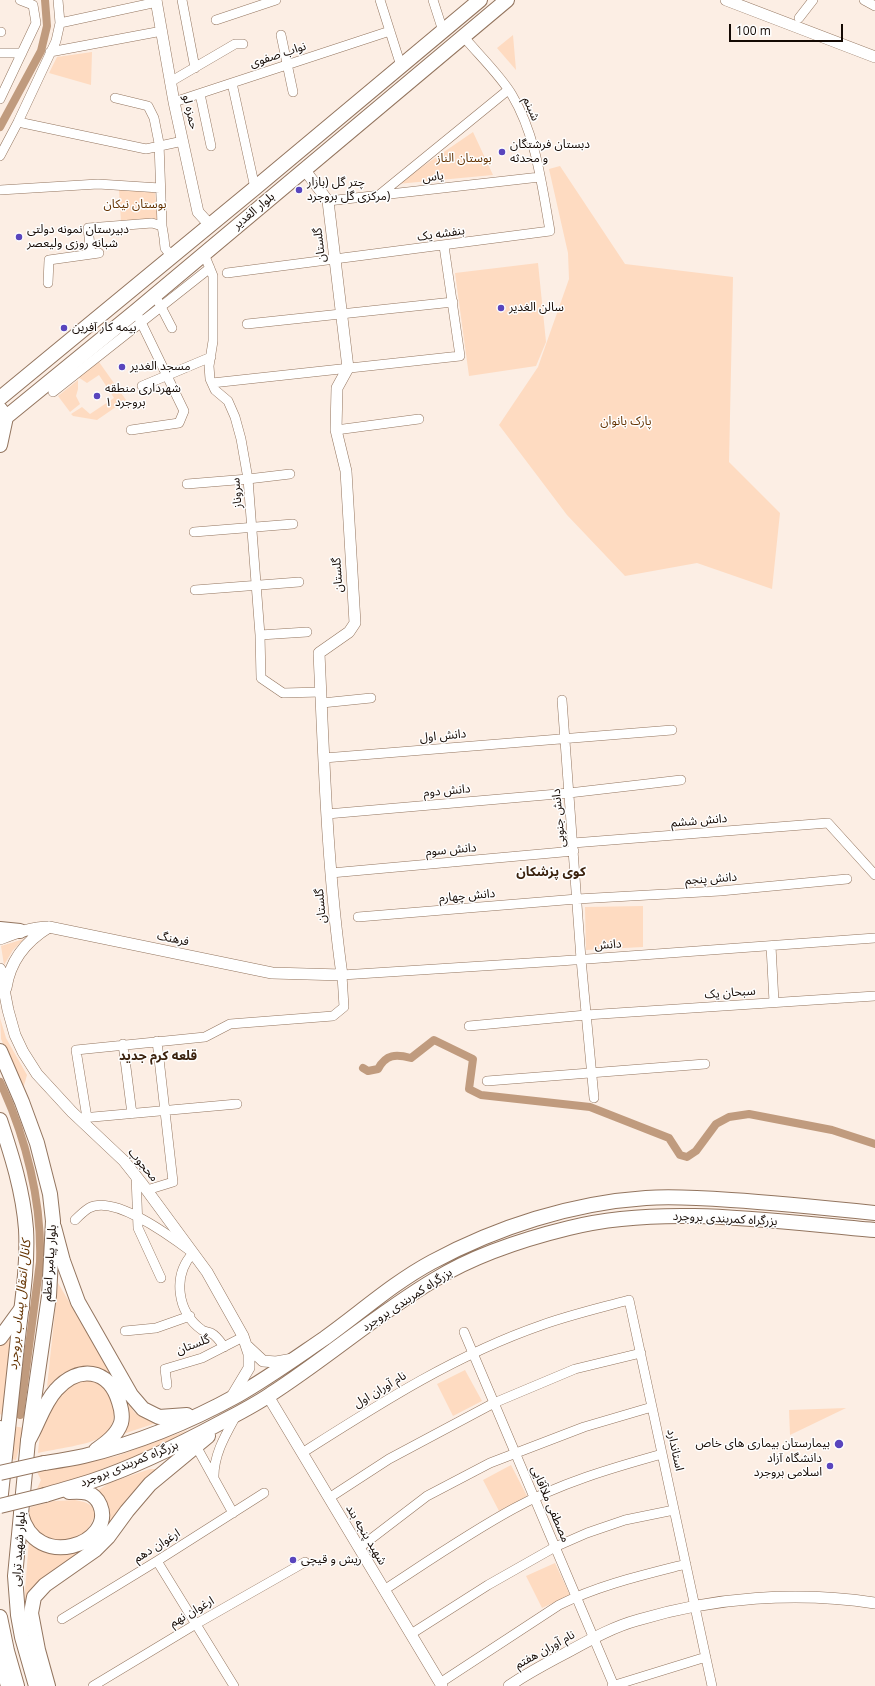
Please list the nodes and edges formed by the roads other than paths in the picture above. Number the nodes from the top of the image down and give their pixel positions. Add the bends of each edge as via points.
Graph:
1 (20, 0) edge
2 (58, 0) edge
3 (182, 0) edge
4 (276, 0) edge
5 (380, 0) edge
6 (433, 0) edge
7 (480, 0) edge
8 (507, 0) edge
9 (726, 0) edge
10 (813, 0) edge
11 (864, 0) edge
12 (156, 1) edge
13 (749, 4) edge
14 (875, 6) edge
15 (799, 18) dead end
16 (216, 20) dead end
17 (60, 23) junction
18 (162, 31) junction
19 (390, 31) junction
20 (443, 31) junction
21 (281, 35) dead end
22 (463, 36) junction
23 (243, 44) dead end
24 (50, 52) junction
25 (0, 53) edge
26 (22, 53) junction
27 (875, 57) edge
28 (287, 64) junction
29 (401, 66) junction
30 (195, 68) junction
31 (170, 82) junction
32 (232, 83) junction
33 (508, 90) junction
34 (293, 92) dead end
35 (200, 94) junction
36 (115, 98) dead end
37 (0, 99) edge
38 (174, 102) junction
39 (18, 122) junction
40 (183, 141) junction
41 (159, 146) junction
42 (211, 146) dead end
43 (0, 156) edge
44 (304, 169) junction
45 (540, 176) junction
46 (160, 188) junction
47 (255, 188) junction
48 (0, 190) edge
49 (378, 196) junction
50 (328, 202) junction
51 (234, 206) junction
52 (245, 218) junction
53 (214, 221) junction
54 (162, 226) junction
55 (230, 231) junction
56 (550, 231) joint
57 (444, 246) junction
58 (204, 254) junction
59 (172, 257) junction
60 (335, 260) junction
61 (210, 268) junction
62 (227, 273) dead end
63 (48, 284) dead end
64 (158, 300) junction
65 (453, 302) junction
66 (342, 314) junction
67 (138, 317) junction
68 (248, 324) dead end
69 (172, 328) dead end
70 (211, 357) junction
71 (348, 368) junction
72 (167, 376) junction
73 (212, 383) junction
74 (142, 386) dead end
75 (53, 392) dead end
76 (0, 398) edge
77 (2, 416) edge
78 (419, 420) dead end
79 (131, 430) dead end
80 (336, 430) junction
81 (0, 445) edge
82 (290, 474) dead end
83 (248, 480) junction
84 (187, 484) dead end
85 (293, 524) dead end
86 (252, 528) junction
87 (194, 532) dead end
88 (299, 582) dead end
89 (256, 585) junction
90 (195, 590) dead end
91 (307, 632) dead end
92 (260, 635) junction
93 (321, 692) junction
94 (371, 698) dead end
95 (562, 700) dead end
96 (322, 704) junction
97 (672, 730) dead end
98 (564, 738) junction
99 (324, 758) junction
100 (681, 780) dead end
101 (569, 793) junction
102 (327, 814) junction
103 (573, 847) junction
104 (332, 873) junction
105 (875, 875) edge
106 (847, 879) dead end
107 (577, 899) junction
108 (358, 918) dead end
109 (50, 927) junction
110 (0, 929) edge
111 (20, 931) junction
112 (875, 938) edge
113 (0, 939) edge
114 (771, 946) junction
115 (581, 959) junction
116 (0, 969) edge
117 (342, 975) junction
118 (0, 993) edge
119 (875, 996) edge
120 (774, 1002) junction
121 (8, 1010) junction
122 (586, 1015) junction
123 (469, 1026) dead end
124 (157, 1041) junction
125 (123, 1044) junction
126 (0, 1051) edge
127 (705, 1064) dead end
128 (592, 1073) junction
129 (487, 1081) dead end
130 (594, 1098) dead end
131 (237, 1104) dead end
132 (165, 1111) junction
133 (132, 1114) junction
134 (83, 1118) junction
135 (0, 1120) edge
136 (136, 1175) junction
137 (147, 1190) junction
138 (875, 1213) edge
139 (137, 1217) junction
140 (75, 1220) dead end
141 (54, 1227) junction
142 (875, 1230) edge
143 (193, 1253) junction
144 (161, 1278) dead end
145 (629, 1300) joint
146 (22, 1308) junction
147 (190, 1316) junction
148 (125, 1331) dead end
149 (464, 1332) dead end
150 (0, 1338) edge
151 (246, 1342) junction
152 (224, 1347) junction
153 (473, 1353) junction
154 (641, 1354) junction
155 (296, 1358) junction
156 (167, 1385) dead end
157 (268, 1396) junction
158 (231, 1399) junction
159 (494, 1403) junction
160 (652, 1407) junction
161 (212, 1408) junction
162 (237, 1414) junction
163 (0, 1428) edge
164 (28, 1441) junction
165 (6, 1446) junction
166 (196, 1446) junction
167 (302, 1453) junction
168 (515, 1453) junction
169 (662, 1454) junction
170 (83, 1456) junction
171 (1, 1479) edge
172 (214, 1480) junction
173 (24, 1482) joint
174 (264, 1493) dead end
175 (45, 1495) junction
176 (329, 1498) junction
177 (534, 1498) junction
178 (0, 1504) edge
179 (674, 1510) junction
180 (233, 1513) junction
181 (21, 1514) junction
182 (555, 1547) junction
183 (359, 1548) junction
184 (157, 1561) junction
185 (305, 1562) dead end
186 (686, 1564) junction
187 (384, 1590) junction
188 (576, 1597) junction
189 (875, 1603) edge
190 (695, 1606) junction
191 (0, 1617) edge
192 (62, 1619) dead end
193 (196, 1624) junction
194 (410, 1634) junction
195 (594, 1638) junction
196 (0, 1656) edge
197 (706, 1657) junction
198 (229, 1684) edge
199 (441, 1684) edge
200 (8, 1686) edge
201 (17, 1686) edge
202 (36, 1686) edge
203 (48, 1686) edge
204 (93, 1686) edge
205 (509, 1686) edge
206 (613, 1686) edge
207 (712, 1686) edge

1 - 26 street via 33,5 36,22
2 - 17 street
3 - 30 street
4 - 16 street
5 - 19 street
6 - 20 street
7 - 20 main road, بلوار الغدیر
8 - 22 main road, بلوار الغدیر
9 - 13 street
10 - 15 street
11 - 14 street
12 - 17 street
12 - 18 street, حمزه لو
13 - 27 street
17 - 24 street via 56,41
18 - 24 street
18 - 31 street, حمزه لو
19 - 28 street, نواب صفوی
19 - 29 street
20 - 29 main road, بلوار الغدیر
21 - 28 street
22 - 33 street, شبنم
22 - 44 main road, بلوار الغدیر
23 - 30 street via 235,44
24 - 39 street
25 - 26 street
26 - 37 street
28 - 32 street, نواب صفوی
28 - 34 street
29 - 47 main road, بلوار الغدیر
30 - 31 street
31 - 38 street, حمزه لو
32 - 35 street, نواب صفوی
32 - 47 street
33 - 45 street, شبنم via 527,128
33 - 49 street
35 - 38 street, نواب صفوی
35 - 42 street
36 - 41 street via 148,106 154,118
38 - 40 street, حمزه لو
39 - 41 street via 146,149
39 - 43 street
40 - 41 street
40 - 53 street, حمزه لو via 198,212
41 - 46 street
44 - 50 street, گلستان
44 - 52 main road, بلوار الغدیر
45 - 49 street, یاس
45 - 56 street, شبنم
46 - 48 street via 98,184
46 - 54 street
47 - 51 main road, بلوار الغدیر
49 - 50 street, یاس
50 - 60 street, گلستان
51 - 52 main road
51 - 53 main road, بلوار الغدیر
52 - 55 main road, بلوار الغدیر
53 - 55 main road
53 - 59 main road, بلوار الغدیر
54 - 59 street via 165,248
54 - 63 street via 152,223 88,228 95,254 49,260
55 - 58 main road, بلوار الغدیر
56 - 57 street, بنفشه یک
57 - 60 street, بنفشه یک
57 - 65 street
58 - 61 street
58 - 64 main road, بلوار الغدیر
59 - 76 main road, بلوار الغدیر
60 - 62 street, بنفشه یک
60 - 66 street, گلستان
61 - 64 street
61 - 70 street via 213,276
64 - 67 main road, بلوار الغدیر
64 - 69 street
65 - 66 street
65 - 71 street via 460,356
66 - 68 street
66 - 71 street, گلستان
67 - 72 street
67 - 75 street
67 - 77 main road, بلوار الغدیر
70 - 72 street
70 - 73 street via 209,366
71 - 73 street
71 - 80 street, گلستان via 337,388
72 - 74 street
72 - 79 street via 184,411 179,423
73 - 83 street, سروناز via 215,390 228,401 235,417
77 - 81 main road
78 - 80 street
80 - 93 street, گلستان via 346,471 355,623 349,632 319,653
82 - 83 street
83 - 84 street
83 - 86 street, سروناز
85 - 86 street
86 - 87 street
86 - 89 street, سروناز
88 - 89 street
89 - 90 street
89 - 92 street, سروناز
91 - 92 street
92 - 93 street, سروناز via 261,678 283,693
93 - 96 street, گلستان
94 - 96 street
95 - 98 street, دانش جنوبی
96 - 99 street, گلستان
97 - 98 street, دانش اول
98 - 99 street, دانش اول
98 - 101 street, دانش جنوبی
99 - 102 street, گلستان
100 - 101 street, دانش دوم
101 - 102 street, دانش دوم
101 - 103 street, دانش جنوبی
102 - 104 street, گلستان
103 - 104 street, دانش سوم
103 - 105 street, دانش ششم via 828,823
103 - 107 street, دانش جنوبی
104 - 117 street, گلستان
106 - 107 street, دانش پنجم via 720,891
107 - 108 street, دانش چهارم
107 - 115 street, دانش جنوبی
109 - 111 street, فرهنگ
109 - 117 street, فرهنگ via 272,973
109 - 121 street via 27,945 12,966 6,988
110 - 111 main road
111 - 113 street, فرهنگ
112 - 114 street, دانش
114 - 115 street, دانش
114 - 120 street
115 - 117 street, دانش
115 - 122 street, دانش جنوبی
116 - 121 street
117 - 124 street via 344,1007 333,1016 230,1024 206,1037
118 - 121 street
119 - 120 street, سبحان یک
120 - 122 street, سبحان یک
121 - 134 street, محجوب via 20,1046 37,1074
122 - 123 street, سبحان یک
122 - 128 street, دانش جنوبی
124 - 125 street
124 - 132 street
125 - 133 street
125 - 134 street via 76,1050
126 - 141 main road, بلوار پیامبر اعظم via 37,1142 50,1194
127 - 128 street
128 - 129 street
128 - 130 street, دانش جنوبی
131 - 132 street
132 - 133 street
132 - 137 street via 173,1182
133 - 134 street
134 - 136 street, محجوب
135 - 146 main road, بلوار پیامبر اعظم via 13,1160 24,1209 26,1252
136 - 137 street, محجوب
136 - 139 street
137 - 143 street, محجوب
138 - 155 main road, بزرگراه کمربندی بروجرد via 768,1202 645,1198 547,1215 449,1253 418,1270
139 - 140 street via 117,1208 102,1205 90,1207
139 - 143 street via 153,1224
139 - 144 street via 138,1228
141 - 161 main road via 78,1302 137,1403 159,1417 194,1414
141 - 164 main road, بلوار پیامبر اعظم via 49,1296
142 - 157 main road, بزرگراه کمربندی بروجرد via 706,1216 607,1221 570,1227 490,1254 435,1279
143 - 147 street via 184,1264 179,1288 181,1299
143 - 151 street, محجوب via 207,1272
145 - 153 street, نام آوران اول via 542,1324
145 - 154 street, استاندارد
146 - 150 main road
146 - 165 main road, بلوار پیامبر اعظم
147 - 148 street via 156,1328
147 - 152 street via 203,1331 217,1337
149 - 153 street, مصطفی ملاآقایی
151 - 152 street, گلستان
151 - 155 street via 263,1361 276,1362
151 - 158 street via 249,1368
152 - 156 street, گلستان via 202,1358 165,1369
153 - 159 street, مصطفی ملاآقایی
153 - 167 street, نام آوران اول via 421,1378
154 - 159 street via 575,1369
154 - 160 street, استاندارد
155 - 158 main road, بزرگراه کمربندی بروجرد
157 - 162 main road, بزرگراه کمربندی بروجرد
157 - 167 street, شهید پنجه بند
158 - 161 main road, بزرگراه کمربندی بروجرد
159 - 168 street, مصطفی ملاآقایی
159 - 176 street via 389,1459
160 - 168 street via 584,1427
160 - 169 street, استاندارد
161 - 170 main road, بزرگراه کمربندی بروجرد via 128,1443
162 - 166 main road
162 - 172 street via 217,1456
162 - 175 main road, بزرگراه کمربندی بروجرد via 135,1465
163 - 165 main road
164 - 170 main road via 55,1391 76,1374 92,1374 100,1377 114,1389 120,1403 122,1419 112,1437
164 - 173 main road, بلوار پیامبر اعظم
165 - 171 main road, بلوار پیامبر اعظم
166 - 172 street
166 - 203 main road via 150,1484 95,1550 45,1585 34,1597 31,1613
167 - 176 street, شهید پنجه بند
168 - 177 street, مصطفی ملاآقایی
168 - 183 street via 427,1496
169 - 177 street via 592,1474
169 - 179 street, استاندارد
170 - 171 main road, بزرگراه کمربندی بروجرد, bridge via 44,1463
171 - 178 main road, بلوار شهید ترابی
172 - 180 street
173 - 181 main road, بلوار شهید ترابی
174 - 180 street, ارغوان دهم
175 - 178 main road, bridge
175 - 181 main road via 81,1491 92,1495 102,1513 102,1522 98,1530 83,1542 74,1545 46,1546 31,1535
176 - 183 street, شهید پنجه بند
177 - 182 street, مصطفی ملاآقایی
177 - 187 street via 473,1533
179 - 182 street via 625,1520 587,1532
179 - 186 street, استاندارد
180 - 184 street, ارغوان دهم
181 - 202 main road, بلوار شهید ترابی via 15,1576 16,1594 22,1637
182 - 188 street, مصطفی ملاآقایی
182 - 194 street
183 - 187 street, شهید پنجه بند
184 - 192 street, ارغوان دهم
184 - 193 street
185 - 193 street, ارغوان نهم
186 - 188 street via 610,1584
186 - 190 street, استاندارد
187 - 194 street, شهید پنجه بند
188 - 195 street, مصطفی ملاآقایی
188 - 199 street via 559,1605
189 - 190 street via 837,1598 795,1597 750,1599
190 - 195 street via 637,1620
190 - 197 street, استاندارد
191 - 201 main road
193 - 198 street
193 - 204 street, ارغوان نهم
194 - 199 street, شهید پنجه بند
195 - 205 street, نام آوران هفتم
195 - 206 street, مصطفی ملاآقایی
196 - 200 main road
197 - 206 street
197 - 207 street, استاندارد

